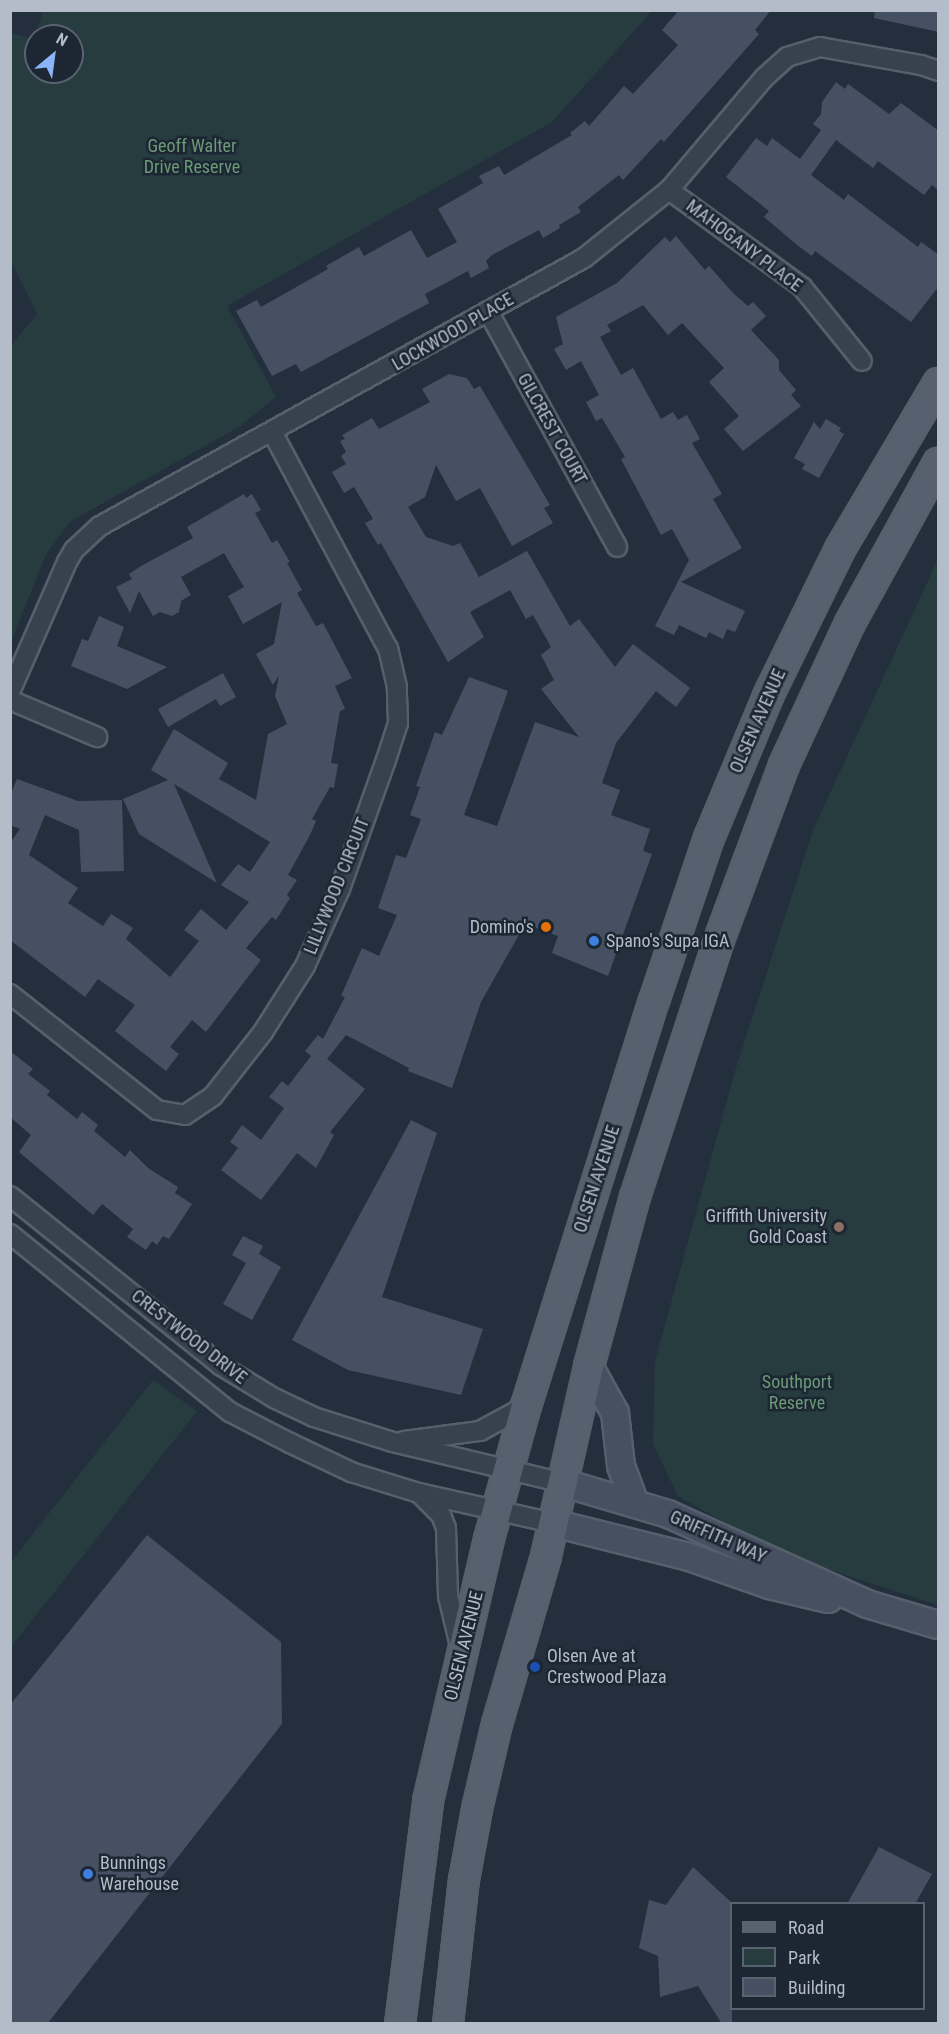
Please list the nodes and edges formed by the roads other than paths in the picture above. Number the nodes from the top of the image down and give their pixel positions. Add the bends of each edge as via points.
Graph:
1 (939, 71) edge
2 (669, 190) junction
3 (488, 311) junction
4 (862, 361) dead end
5 (939, 383) edge
6 (272, 432) junction
7 (939, 463) edge
8 (617, 547) dead end
9 (10, 692) edge
10 (10, 700) edge
11 (97, 737) dead end
12 (10, 994) edge
13 (10, 1196) edge
14 (10, 1234) edge
15 (589, 1366) junction
16 (526, 1406) junction
17 (393, 1442) junction
18 (508, 1470) junction
19 (564, 1483) junction
20 (419, 1493) junction
21 (635, 1504) junction
22 (496, 1513) junction
23 (553, 1523) junction
24 (867, 1604) junction
25 (939, 1625) edge
26 (462, 1654) junction
27 (400, 2024) edge
28 (448, 2024) edge

1 - 2 street, LOCKWOOD PLACE via 820,47 787,57 765,77
2 - 3 street, LOCKWOOD PLACE via 584,258
2 - 4 street, MAHOGANY PLACE via 802,287
3 - 6 street, LOCKWOOD PLACE
3 - 8 street, GILCREST COURT
5 - 16 main road, OLSEN AVENUE via 883,474 806,616 717,819 650,1013
6 - 9 street, LOCKWOOD PLACE via 100,526 85,538 67,562
6 - 12 street, LILLYWOOD CIRCUIT via 388,649 397,687 398,723 386,760 340,889 305,966 263,1032 213,1096 185,1115 157,1110
7 - 15 main road via 881,564 816,693 755,840 635,1197
10 - 11 street
13 - 17 street, CRESTWOOD DRIVE via 247,1383 314,1417
14 - 20 street, CRESTWOOD DRIVE via 230,1412 351,1472
15 - 19 main road
15 - 21 street via 615,1413 621,1466
16 - 17 street via 480,1431
16 - 18 main road, OLSEN AVENUE
17 - 18 street, CRESTWOOD DRIVE
18 - 19 street, CRESTWOOD DRIVE
18 - 22 main road, OLSEN AVENUE
19 - 21 street, GRIFFITH WAY
19 - 23 main road
20 - 22 street, CRESTWOOD DRIVE
20 - 26 street via 441,1515 446,1528 450,1558 448,1596
21 - 24 street, GRIFFITH WAY via 679,1519
22 - 23 street, CRESTWOOD DRIVE
22 - 26 main road, OLSEN AVENUE
23 - 24 street, GRIFFITH WAY via 689,1557 769,1584
23 - 28 main road via 477,1809 464,1880
24 - 25 street, GRIFFITH WAY
26 - 27 main road, OLSEN AVENUE via 428,1801

